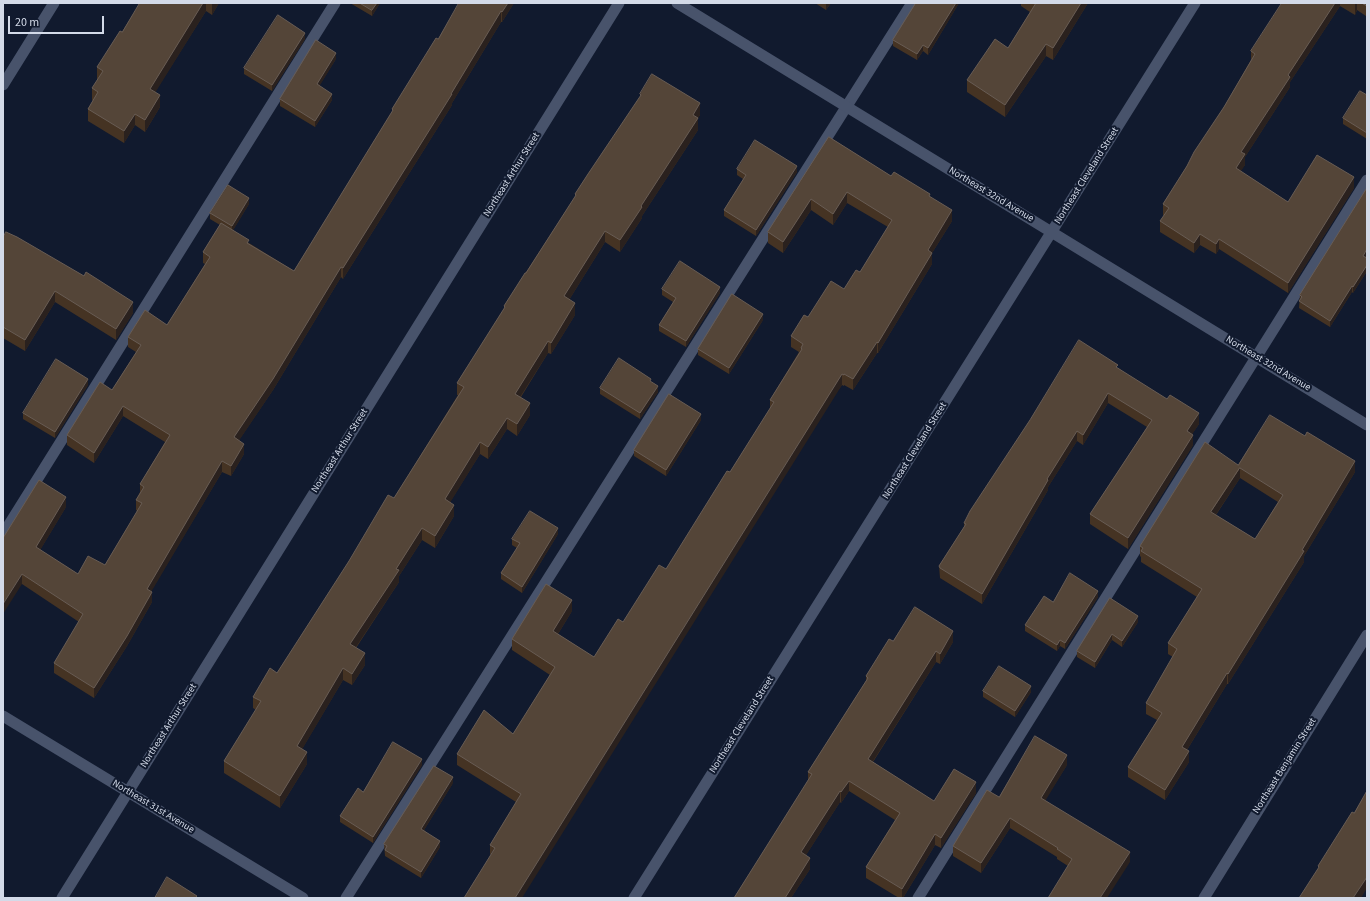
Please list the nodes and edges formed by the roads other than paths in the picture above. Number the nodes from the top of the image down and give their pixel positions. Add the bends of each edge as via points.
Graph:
1 (54, 3) edge
2 (335, 3) edge
3 (619, 3) edge
4 (677, 3) edge
5 (912, 3) edge
6 (1195, 3) edge
7 (3, 85) edge
8 (847, 107) junction
9 (1367, 180) edge
10 (1052, 232) junction
11 (1257, 357) junction
12 (1367, 425) edge
13 (3, 534) edge
14 (1367, 635) edge
15 (3, 716) edge
16 (128, 792) junction
17 (62, 898) edge
18 (303, 898) edge
19 (346, 898) edge
20 (634, 898) edge
21 (918, 898) edge
22 (1204, 898) edge

1 - 7 street
2 - 13 street
3 - 16 street, Northeast Arthur Street
4 - 8 street, Northeast 32nd Avenue
5 - 8 street
6 - 10 street, Northeast Cleveland Street
8 - 10 street, Northeast 32nd Avenue
8 - 19 street
9 - 11 street
10 - 11 street, Northeast 32nd Avenue
10 - 20 street, Northeast Cleveland Street
11 - 12 street, Northeast 32nd Avenue
11 - 21 street
14 - 22 street, Northeast Benjamin Street
15 - 16 street, Northeast 31st Avenue
16 - 17 street, Northeast Arthur Street
16 - 18 street, Northeast 31st Avenue

